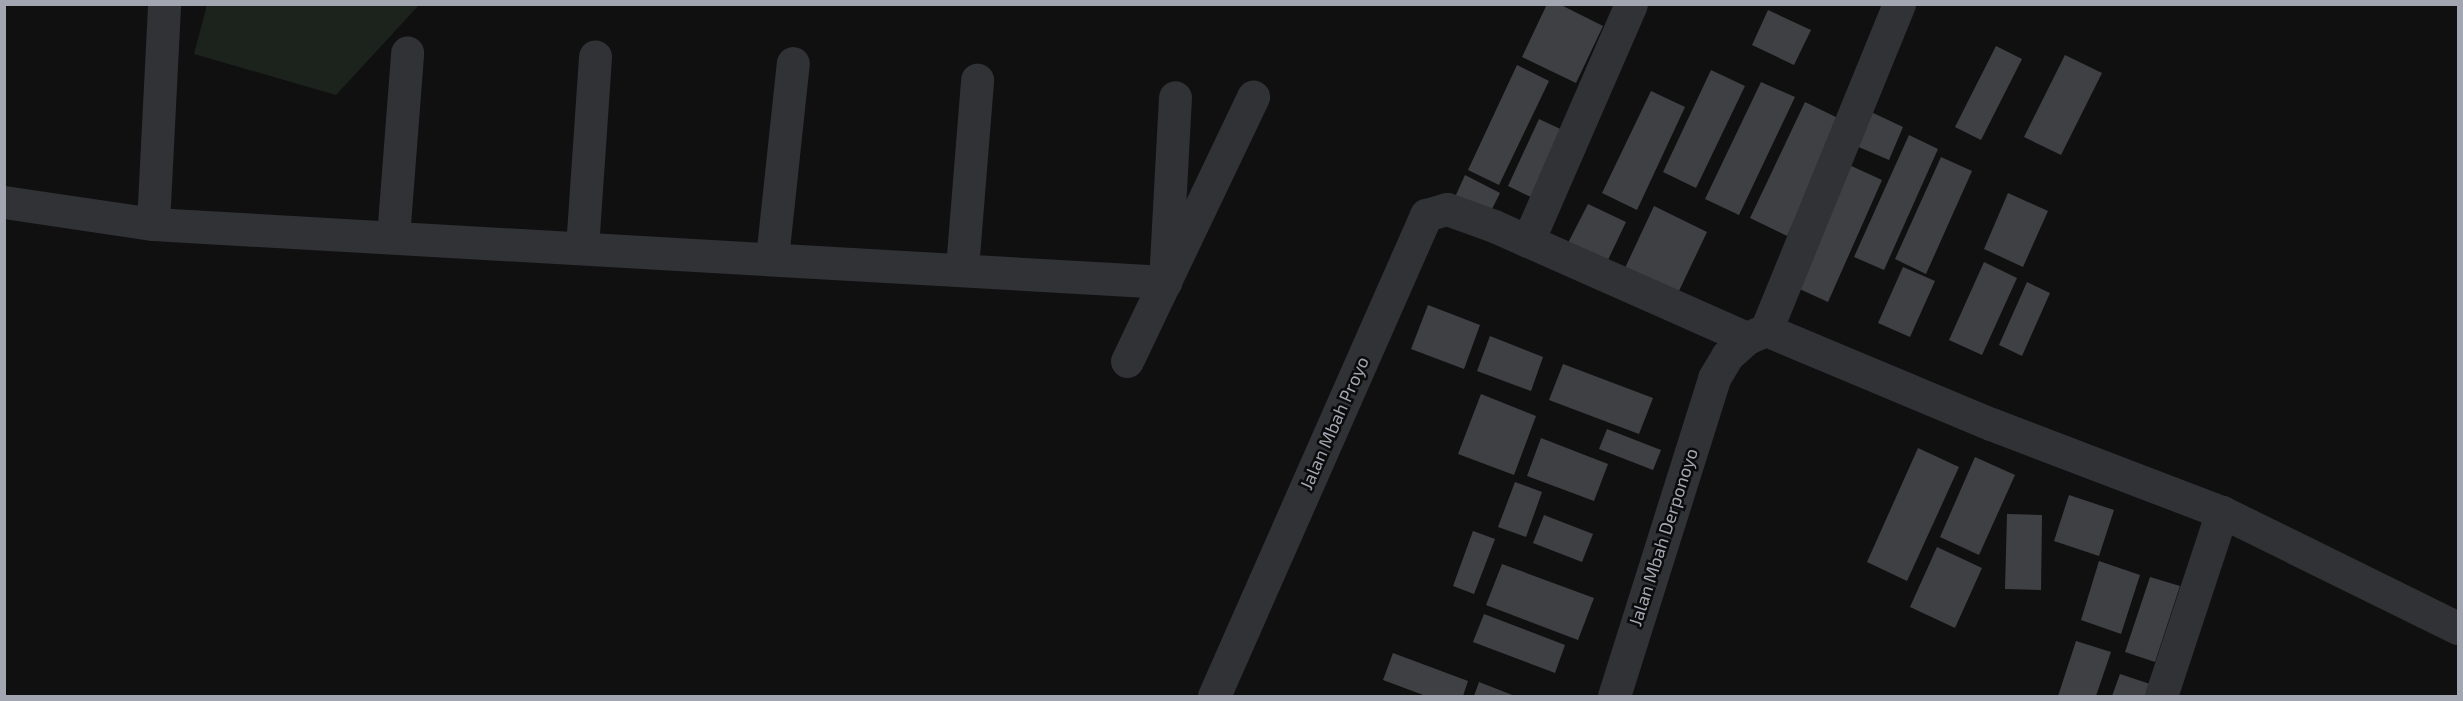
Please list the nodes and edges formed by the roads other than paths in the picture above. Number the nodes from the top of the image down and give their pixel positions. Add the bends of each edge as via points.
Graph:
1 (164, 4) edge
2 (1631, 4) edge
3 (1899, 4) edge
4 (407, 52) dead end
5 (595, 56) dead end
6 (793, 63) dead end
7 (977, 80) dead end
8 (1253, 96) dead end
9 (1175, 97) dead end
10 (4, 202) edge
11 (153, 224) junction
12 (393, 237) junction
13 (1528, 241) junction
14 (582, 248) junction
15 (772, 258) junction
16 (962, 268) junction
17 (1165, 282) junction
18 (1756, 334) junction
19 (1127, 362) dead end
20 (2222, 512) junction
21 (2458, 628) edge
22 (1214, 696) edge
23 (1614, 696) edge
24 (2161, 696) edge

1 - 11 street
2 - 13 street
3 - 18 street
4 - 12 street
5 - 14 street
6 - 15 street
7 - 16 street
8 - 17 street
9 - 17 street
10 - 11 street
11 - 12 street
12 - 14 street
13 - 18 street
13 - 22 street, Jalan Mbah Proyo via 1447,209 1426,215
14 - 15 street
15 - 16 street
16 - 17 street
17 - 19 street
18 - 20 street
18 - 23 street, Jalan Mbah Derponoyo via 1727,356 1714,378
20 - 21 street
20 - 24 street

